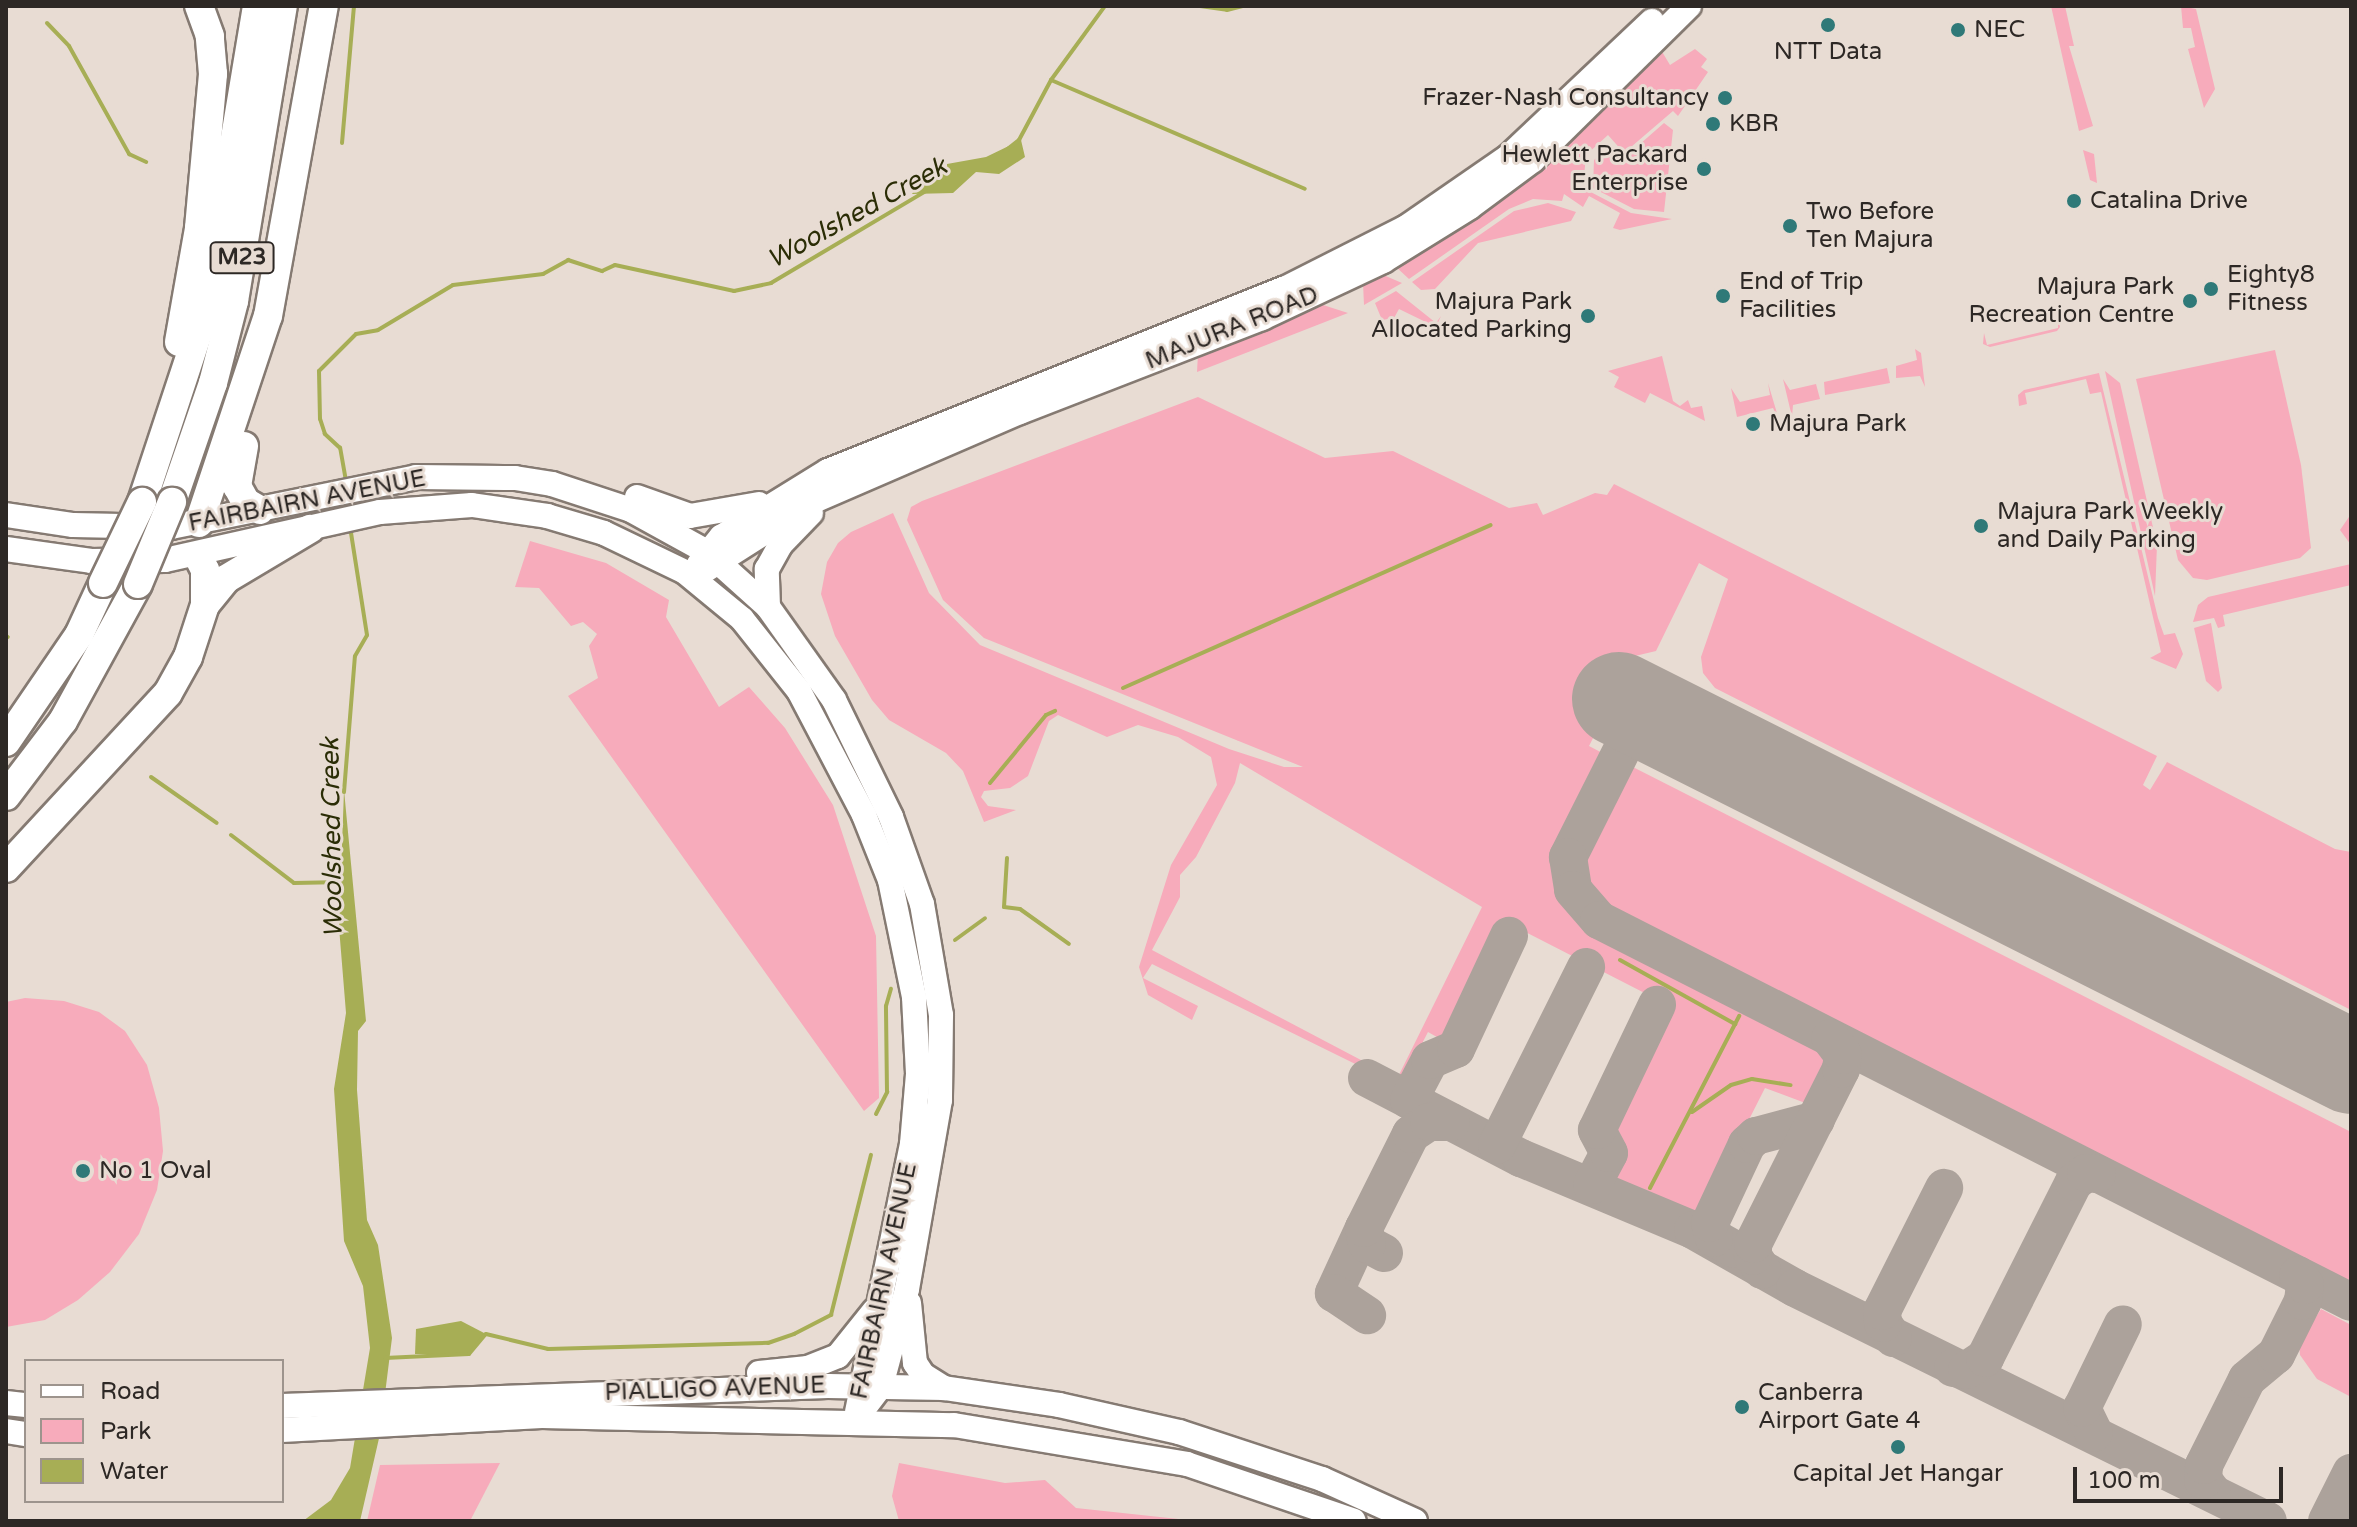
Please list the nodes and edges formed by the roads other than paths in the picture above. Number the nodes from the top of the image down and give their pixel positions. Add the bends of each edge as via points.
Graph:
1 (199, 6) edge
2 (257, 6) edge
3 (283, 6) edge
4 (324, 6) edge
5 (1666, 6) edge
6 (1689, 6) edge
7 (268, 316) junction
8 (484, 475) junction
9 (832, 481) junction
10 (260, 510) junction
11 (6, 515) edge
12 (138, 515) junction
13 (313, 528) junction
14 (195, 542) junction
15 (6, 549) edge
16 (713, 557) junction
17 (691, 577) junction
18 (205, 605) junction
19 (768, 607) junction
20 (6, 742) edge
21 (6, 796) edge
22 (6, 868) edge
23 (907, 1289) junction
24 (879, 1305) junction
25 (872, 1386) junction
26 (944, 1388) junction
27 (514, 1395) junction
28 (433, 1410) junction
29 (291, 1417) edge
30 (855, 1420) junction
31 (1354, 1521) edge
32 (1415, 1521) edge

1 - 12 highway via 210,36 213,74 199,228
2 - 12 highway, M23 via 207,305 180,400
3 - 21 highway, M23, bridge via 234,301 213,383 172,502 138,584 63,721
4 - 7 highway
5 - 9 main road, MAJURA ROAD via 1508,157 1377,243 1271,295
6 - 9 main road, MAJURA ROAD via 1533,160 1383,261 1262,318
7 - 10 highway via 265,375 236,477 242,498
7 - 14 highway
8 - 9 main road via 555,469 698,516 755,506
8 - 10 main road, FAIRBAIRN AVENUE via 373,485
8 - 16 main road, FAIRBAIRN AVENUE via 581,492 631,510
9 - 16 main road, MAJURA ROAD via 721,537
9 - 19 main road via 781,544 765,577
10 - 14 main road, FAIRBAIRN AVENUE
11 - 12 main road, FAIRBAIRN AVENUE
12 - 14 main road, FAIRBAIRN AVENUE
12 - 20 highway, M23, bridge via 79,635
13 - 14 main road, FAIRBAIRN AVENUE
13 - 17 main road, FAIRBAIRN AVENUE via 380,512 472,505 547,516 604,533
13 - 18 highway via 226,579
14 - 15 main road, FAIRBAIRN AVENUE via 165,560 91,561
14 - 18 highway via 205,570
16 - 17 main road, MAJURA ROAD
16 - 19 main road, FAIRBAIRN AVENUE
17 - 24 main road, FAIRBAIRN AVENUE via 742,619 799,691 864,815 890,880 912,986 918,1074 905,1184
18 - 22 highway via 188,657 160,703
19 - 23 main road, FAIRBAIRN AVENUE via 834,700 891,817 934,960 941,1015 940,1100
23 - 25 main road, FAIRBAIRN AVENUE
23 - 26 main road via 915,1363
24 - 25 main road, FAIRBAIRN AVENUE
24 - 27 main road via 838,1356 808,1368 628,1377
25 - 26 main road, PIALLIGO AVENUE
25 - 27 main road, PIALLIGO AVENUE
25 - 30 main road, FAIRBAIRN AVENUE
26 - 32 main road, PIALLIGO AVENUE via 1059,1405 1179,1432 1322,1479
27 - 28 main road, PIALLIGO AVENUE
28 - 29 main road, PIALLIGO AVENUE
28 - 30 main road, PIALLIGO AVENUE
30 - 31 main road, PIALLIGO AVENUE via 1001,1430 1174,1462 1246,1481

